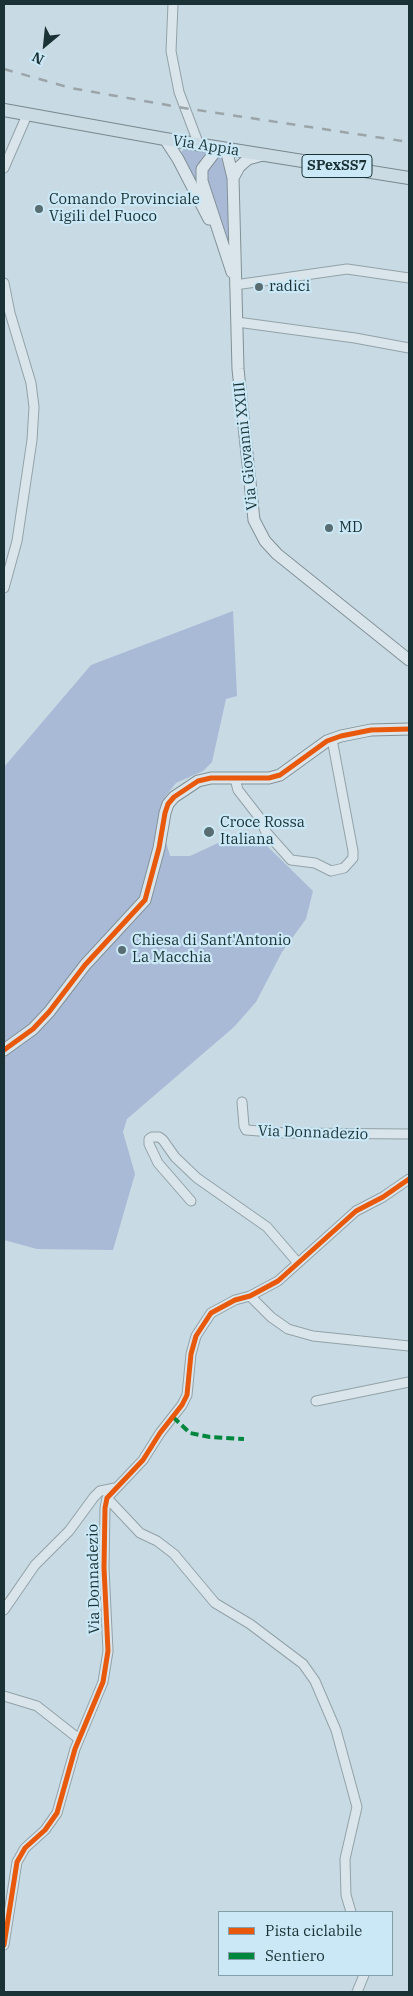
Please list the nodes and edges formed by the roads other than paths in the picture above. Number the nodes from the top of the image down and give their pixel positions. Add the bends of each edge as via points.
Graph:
1 (173, 4) edge
2 (4, 110) edge
3 (27, 115) junction
4 (165, 139) junction
5 (199, 145) junction
6 (222, 148) junction
7 (265, 155) junction
8 (4, 168) edge
9 (233, 178) junction
10 (409, 178) edge
11 (222, 243) junction
12 (409, 278) edge
13 (4, 283) edge
14 (235, 283) junction
15 (236, 322) junction
16 (409, 348) edge
17 (8, 557) edge
18 (4, 588) edge
19 (409, 660) edge
20 (409, 729) edge
21 (332, 739) junction
22 (235, 778) junction
23 (4, 1050) edge
24 (242, 1102) dead end
25 (409, 1134) edge
26 (409, 1179) edge
27 (191, 1201) dead end
28 (298, 1263) junction
29 (250, 1296) junction
30 (409, 1346) edge
31 (409, 1382) edge
32 (316, 1401) dead end
33 (115, 1488) junction
34 (107, 1498) junction
35 (4, 1610) edge
36 (4, 1696) edge
37 (79, 1739) junction
38 (351, 1911) edge
39 (4, 1945) edge
40 (364, 1976) edge
41 (357, 1992) edge

1 - 5 street via 171,51 179,92
2 - 3 main road, Via Appia / SPexSS7
3 - 4 main road, Via Appia / SPexSS7
3 - 8 street
4 - 5 main road, Via Appia / SPexSS7
4 - 11 main road
5 - 6 main road, Via Appia / SPexSS7
6 - 7 main road, Via Appia / SPexSS7
6 - 9 main road, Via Giovanni XXIII
6 - 11 main road via 205,164 202,175
7 - 9 main road via 248,159 239,166
7 - 10 main road, Via Appia / SPexSS7
9 - 14 main road, Via Giovanni XXIII
11 - 14 main road
12 - 14 street via 347,269
13 - 17 street via 31,383 34,407 17,541
14 - 15 main road, Via Giovanni XXIII
15 - 16 street
15 - 19 main road, Via Giovanni XXIII via 250,504 256,528 277,554
17 - 18 street
20 - 21 main road via 371,730
21 - 22 main road via 280,774 269,778
21 - 22 street via 354,851 344,868 331,871 314,863 291,860 266,832 238,790
22 - 23 main road via 198,781 174,796 165,813 145,900 84,965 50,1012
24 - 25 street, Via Donnadezio via 246,1130
26 - 28 street, Via Donnadezio via 356,1210
27 - 28 street via 158,1163 149,1144 152,1137 158,1136 163,1140 197,1178 267,1227
28 - 29 street, Via Donnadezio via 278,1281
29 - 30 street via 288,1329 313,1336
29 - 33 street, Via Donnadezio via 220,1307 200,1328 191,1354 186,1398 142,1460
31 - 32 street
33 - 34 street, Via Donnadezio
33 - 35 street, Via Donnadezio via 100,1491 94,1497 69,1531 35,1565
34 - 37 street, Via Donnadezio via 104,1551 106,1672
34 - 38 street via 140,1533 158,1541 174,1554 215,1603 250,1624 303,1664 315,1681 336,1730 357,1807 345,1859 346,1895
36 - 37 street via 37,1706
37 - 39 street, Via Donnadezio via 58,1812 45,1830 25,1848 17,1862
40 - 41 street

